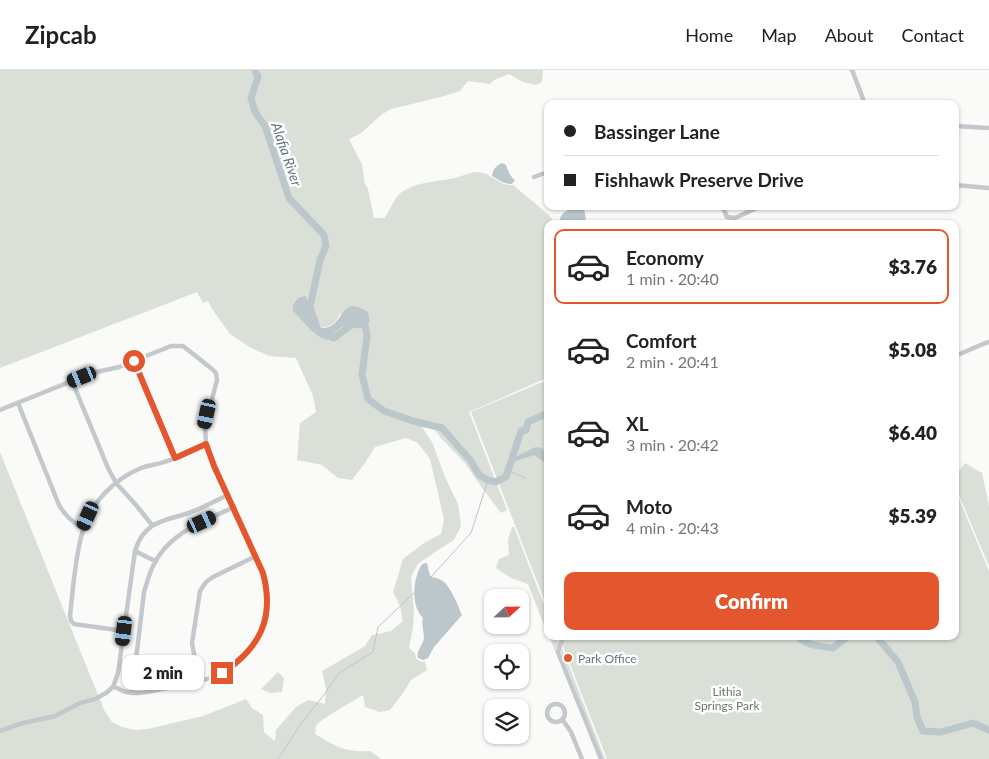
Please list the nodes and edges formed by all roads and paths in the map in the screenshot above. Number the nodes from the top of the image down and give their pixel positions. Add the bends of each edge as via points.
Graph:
1 (852, 70) edge
2 (863, 100) edge
3 (959, 126) edge
4 (989, 128) edge
5 (544, 173) edge
6 (534, 177) dead end
7 (959, 185) edge
8 (989, 188) edge
9 (723, 210) edge
10 (752, 210) edge
11 (989, 342) edge
12 (959, 354) edge
13 (134, 361) junction
14 (72, 381) junction
15 (18, 403) junction
16 (0, 410) edge
17 (206, 444) junction
18 (175, 458) junction
19 (116, 483) junction
20 (228, 495) junction
21 (234, 507) junction
22 (152, 525) junction
23 (83, 528) junction
24 (134, 551) junction
25 (256, 556) junction
26 (155, 561) junction
27 (124, 631) junction
28 (562, 640) dead end
29 (200, 681) junction
30 (113, 687) junction
31 (132, 693) junction
32 (562, 719) dead end
33 (0, 732) edge
34 (582, 759) edge
35 (601, 759) edge

1 - 2 street
3 - 4 street
5 - 6 street
7 - 8 street
9 - 10 street via 726,217 735,218
11 - 12 street
13 - 14 street
13 - 17 street via 178,345 216,373 205,426
13 - 18 street
14 - 15 street
14 - 19 street
15 - 16 street
15 - 23 street via 65,515
17 - 18 street
17 - 20 street
18 - 19 street via 141,468
19 - 22 street
19 - 23 street via 95,505
20 - 21 street
20 - 22 street
21 - 25 street
21 - 26 street via 176,536
22 - 24 street
23 - 27 street via 71,621
24 - 26 street
24 - 27 street
25 - 29 street via 213,577 200,591 192,643
25 - 29 street via 267,589 260,635 234,665
26 - 31 street via 144,592
27 - 30 street
28 - 35 street via 558,652
29 - 31 street
30 - 31 street
30 - 33 street via 95,699 55,716
32 - 34 street

